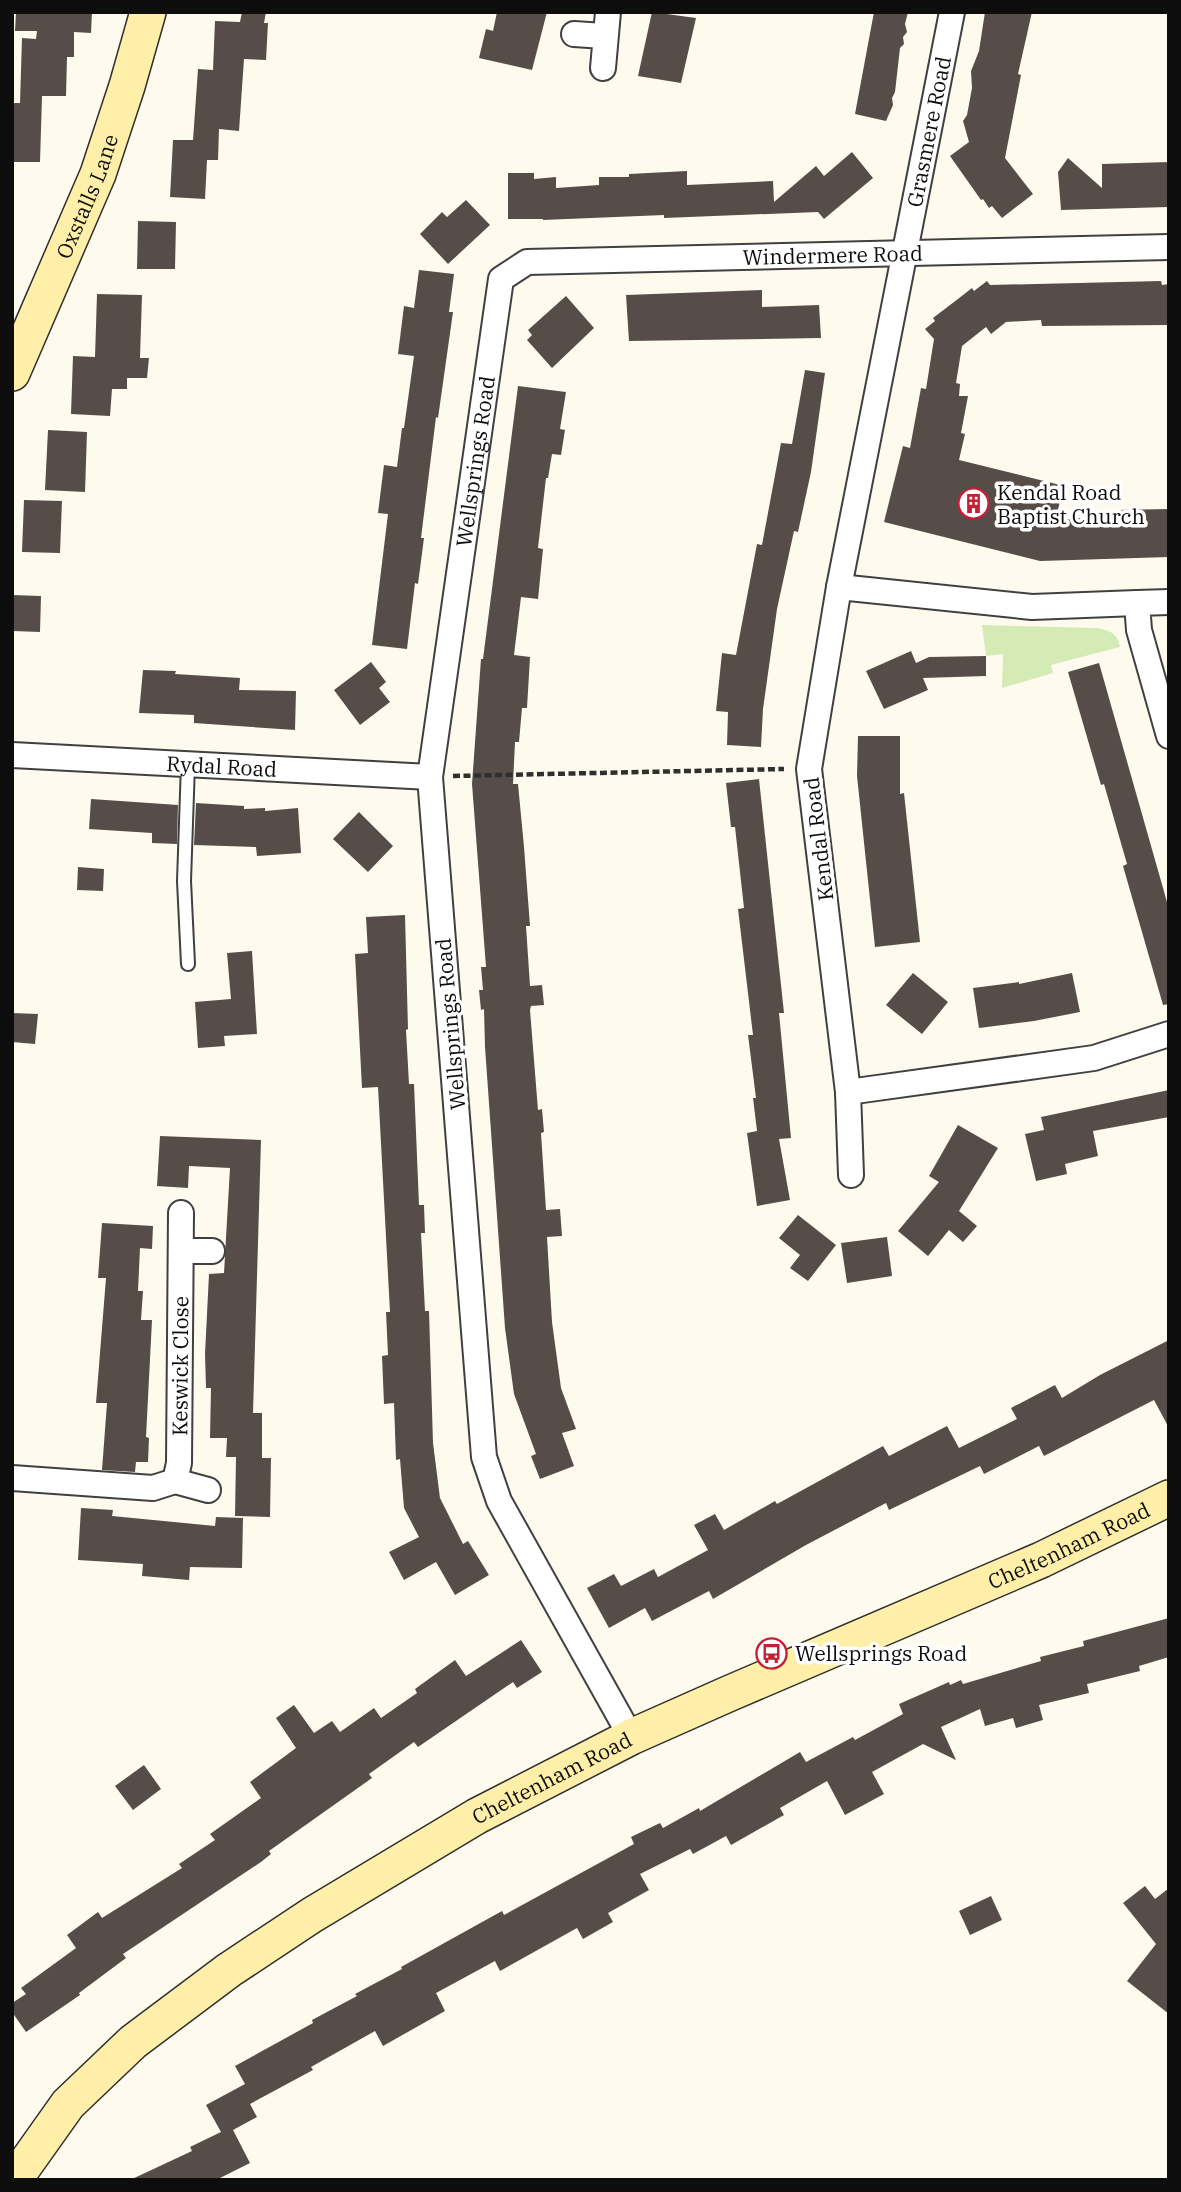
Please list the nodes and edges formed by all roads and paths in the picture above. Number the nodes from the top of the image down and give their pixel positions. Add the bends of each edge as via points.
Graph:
1 (148, 12) edge
2 (952, 12) edge
3 (606, 24) edge
4 (574, 34) dead end
5 (603, 68) dead end
6 (1169, 247) edge
7 (905, 252) junction
8 (501, 279) joint
9 (12, 373) edge
10 (839, 587) junction
11 (1169, 602) edge
12 (1136, 603) junction
13 (1169, 736) edge
14 (12, 755) edge
15 (188, 764) junction
16 (809, 769) junction
17 (430, 777) junction
18 (188, 964) dead end
19 (1169, 1034) edge
20 (848, 1092) junction
21 (851, 1175) dead end
22 (181, 1213) dead end
23 (181, 1251) junction
24 (212, 1251) dead end
25 (12, 1478) edge
26 (175, 1481) junction
27 (208, 1490) dead end
28 (1169, 1497) edge
29 (631, 1737) junction
30 (14, 2180) edge

1 - 9 main road, Oxstalls Lane via 98,174
2 - 7 street, Grasmere Road
3 - 4 street
3 - 5 street
6 - 7 street, Windermere Road
7 - 8 street, Windermere Road via 527,262
7 - 10 street, Kendal Road
8 - 17 street, Wellsprings Road
10 - 12 street via 1032,607
10 - 16 street, Kendal Road
11 - 12 street
12 - 13 street via 1139,630
14 - 15 street, Rydal Road
15 - 17 street, Rydal Road
15 - 18 lane via 184,881
16 - 17 path
16 - 20 street, Kendal Road
17 - 29 street, Wellsprings Road via 484,1457 499,1501
19 - 20 street via 1094,1058
20 - 21 street, Kendal Road
22 - 23 street, Keswick Close
23 - 24 street
23 - 26 street, Keswick Close via 179,1464
25 - 26 street via 153,1488
26 - 27 street
28 - 29 main road, Cheltenham Road via 1041,1560
29 - 30 main road, Cheltenham Road via 477,1816 229,1970 133,2042 68,2104

